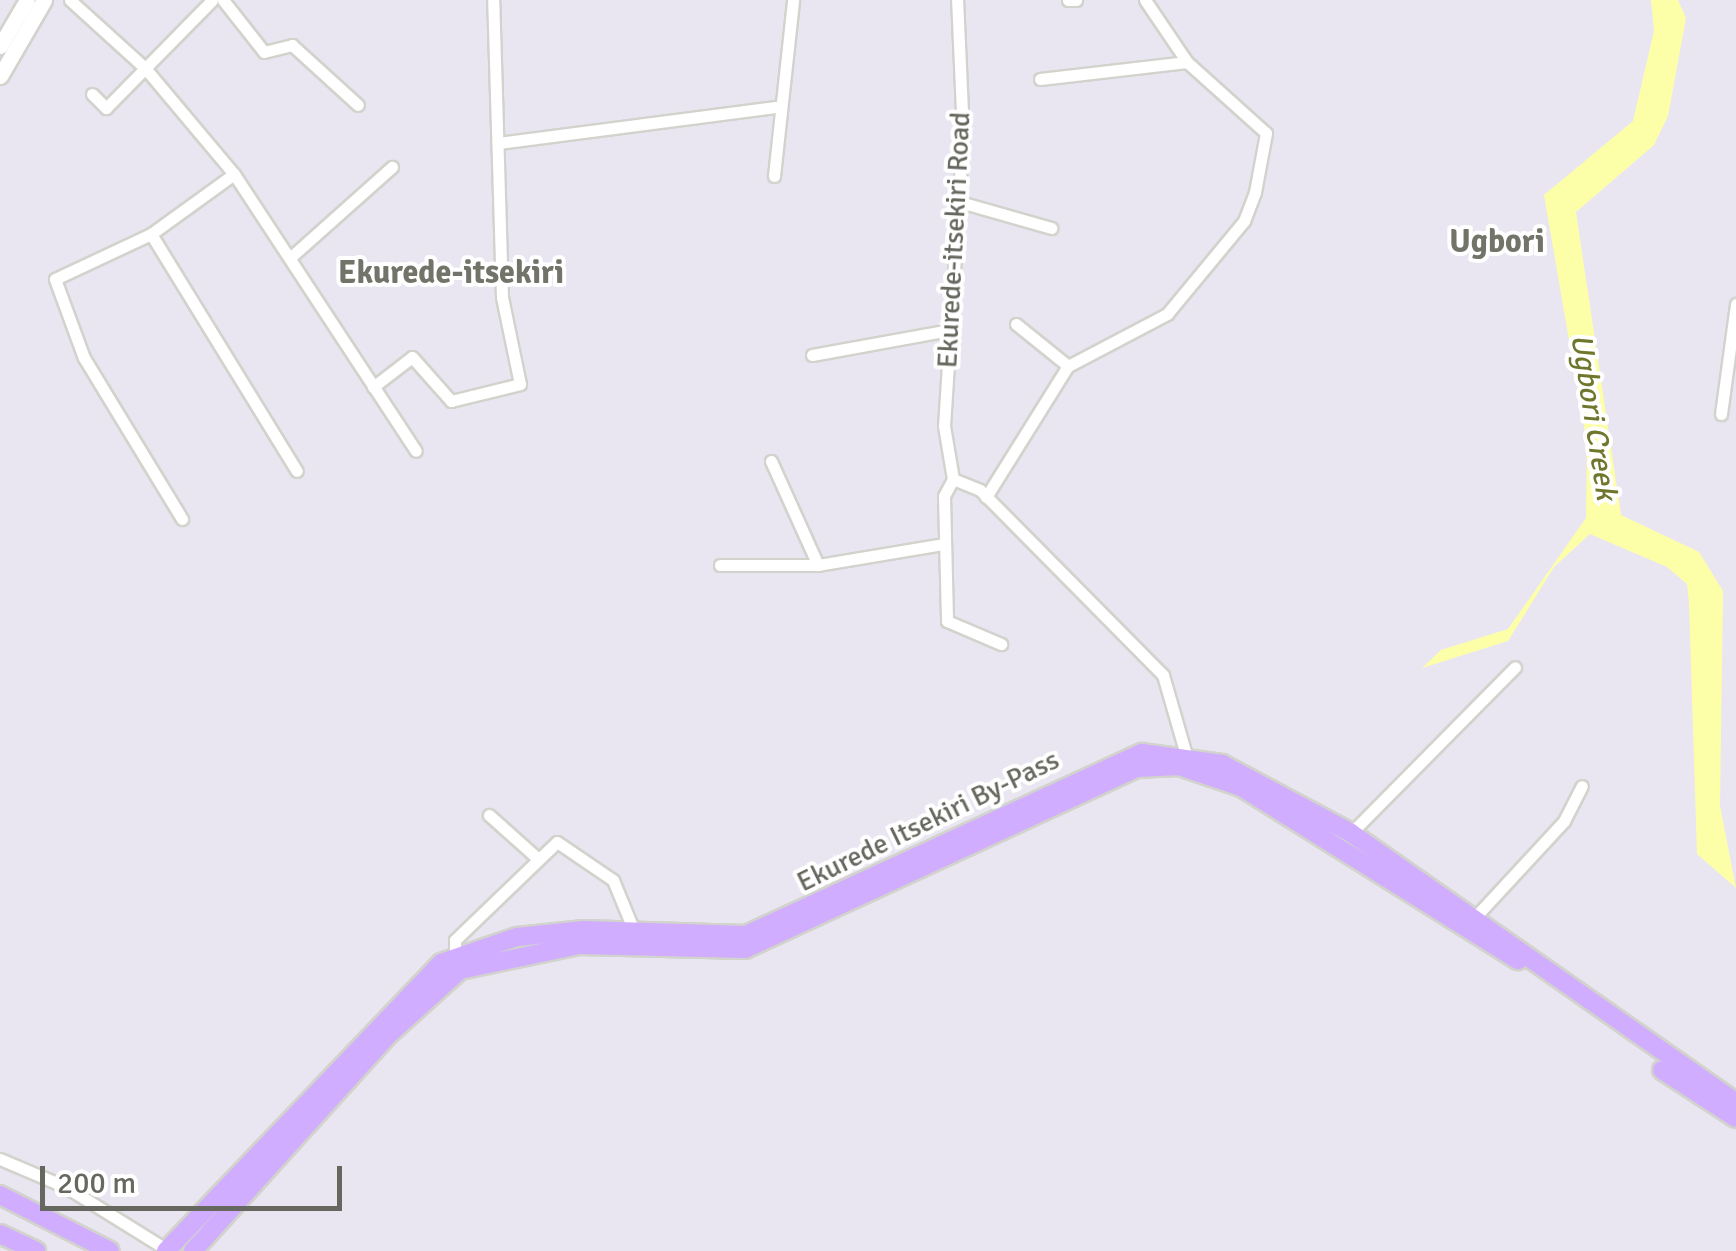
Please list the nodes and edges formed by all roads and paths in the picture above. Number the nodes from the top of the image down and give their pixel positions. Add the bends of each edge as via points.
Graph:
1 (26, 0) edge
2 (44, 0) edge
3 (70, 0) edge
4 (212, 0) edge
5 (222, 0) edge
6 (493, 0) edge
7 (793, 0) edge
8 (957, 0) edge
9 (1068, 0) edge
10 (1076, 0) edge
11 (1145, 0) edge
12 (0, 46) edge
13 (1187, 62) junction
14 (145, 68) junction
15 (0, 76) edge
16 (1040, 79) dead end
17 (92, 94) dead end
18 (358, 105) dead end
19 (776, 108) junction
20 (498, 143) junction
21 (392, 168) dead end
22 (234, 174) junction
23 (774, 176) dead end
24 (960, 202) junction
25 (1051, 228) dead end
26 (151, 234) junction
27 (292, 256) junction
28 (1736, 304) edge
29 (1016, 324) dead end
30 (949, 330) junction
31 (812, 355) dead end
32 (1068, 366) junction
33 (373, 386) junction
34 (1721, 414) dead end
35 (416, 450) dead end
36 (771, 461) dead end
37 (296, 471) dead end
38 (953, 479) junction
39 (986, 497) junction
40 (182, 518) dead end
41 (943, 544) junction
42 (720, 564) dead end
43 (818, 564) junction
44 (1000, 644) dead end
45 (1515, 666) dead end
46 (1190, 761) junction
47 (1582, 786) dead end
48 (488, 815) dead end
49 (1351, 833) junction
50 (536, 856) junction
51 (1478, 914) junction
52 (634, 930) junction
53 (455, 956) junction
54 (1736, 1103) edge
55 (1736, 1118) edge
56 (0, 1160) edge
57 (0, 1195) edge
58 (0, 1234) edge
59 (36, 1251) edge
60 (110, 1251) edge
61 (167, 1251) edge
62 (193, 1251) edge

1 - 12 main road
2 - 15 main road
3 - 14 street
4 - 14 street
5 - 18 street via 264,52 292,45
6 - 20 street
7 - 19 street
8 - 24 street, Ekurede-itsekiri Road
9 - 10 street
11 - 13 street
13 - 16 street
13 - 32 street via 1266,132 1244,222 1168,314
14 - 17 street via 106,108
14 - 22 street
19 - 20 street
19 - 23 street
20 - 33 street via 502,297 520,384 451,401 412,357
21 - 27 street
22 - 26 street
22 - 27 street
24 - 25 street
24 - 30 street, Ekurede-itsekiri Road
26 - 37 street
26 - 40 street via 62,273 54,285 84,358
27 - 33 street
28 - 34 street
29 - 32 street
30 - 31 street
30 - 38 street, Ekurede-itsekiri Road via 944,426
32 - 39 street
33 - 35 street
36 - 43 street
38 - 39 street
38 - 41 street, Ekurede-itsekiri Road
39 - 46 street via 1163,675
41 - 43 street
41 - 44 street, Ekurede-itsekiri Road via 947,621
42 - 43 street
45 - 49 street
46 - 49 main road, Ekurede Itsekiri By-Pass via 1261,781
46 - 52 main road, Ekurede Itsekiri By-Pass via 1142,753 1100,769 746,935
46 - 55 main road, Ekurede Itsekiri By-Pass via 1406,883
46 - 62 main road, Ekurede Itsekiri By-Pass via 1137,768 745,949 579,945 460,970 387,1036
47 - 51 street via 1564,822
48 - 50 street
49 - 51 main road, Ekurede Itsekiri By-Pass
50 - 52 street via 557,842 597,866 613,880
50 - 53 street via 456,940
51 - 54 main road, Ekurede Itsekiri By-Pass
52 - 53 main road, Ekurede Itsekiri By-Pass via 518,937
53 - 61 main road, Ekurede Itsekiri By-Pass via 414,986
56 - 61 street via 66,1187
57 - 60 main road
58 - 59 main road

